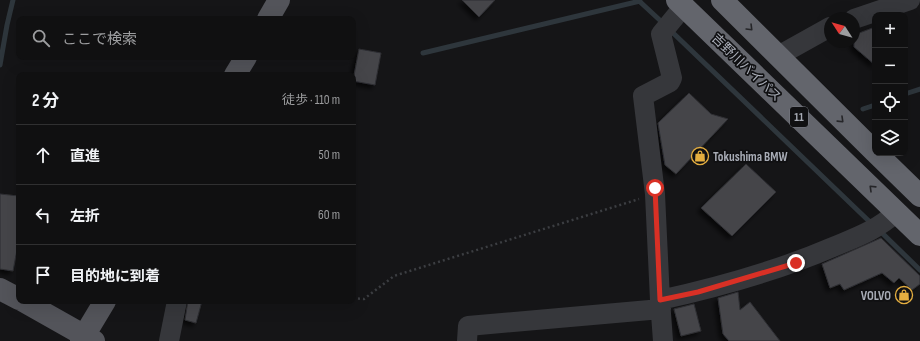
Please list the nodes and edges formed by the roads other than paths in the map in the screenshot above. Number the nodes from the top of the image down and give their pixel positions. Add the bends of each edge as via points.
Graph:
1 (279, 0) edge
2 (722, 0) edge
3 (910, 0) edge
4 (673, 15) edge
5 (270, 16) edge
6 (860, 17) edge
7 (824, 31) edge
8 (778, 56) junction
9 (244, 60) edge
10 (238, 72) edge
11 (872, 150) edge
12 (878, 156) edge
13 (920, 196) edge
14 (897, 212) junction
15 (920, 235) edge
16 (0, 289) edge
17 (16, 297) edge
18 (28, 304) edge
19 (104, 304) edge
20 (176, 304) edge
21 (660, 304) junction
22 (87, 339) edge
23 (169, 341) edge
24 (467, 341) edge
25 (663, 341) edge

1 - 5 main road
2 -> 8 highway, 11
3 - 6 street
14 -> 4 highway, 吉野川バイパス / 11
4 - 21 street via 661,34 672,78 670,82 643,96 655,194
7 - 8 street
8 -> 11 highway, 11
9 - 10 main road
12 - 13 highway, 11
14 - 15 highway, 吉野川バイパス / 11
14 - 21 street via 877,228 796,263
16 - 17 main road
18 - 22 main road
19 - 22 main road
20 - 23 street
21 - 24 street via 468,326
21 - 25 street

